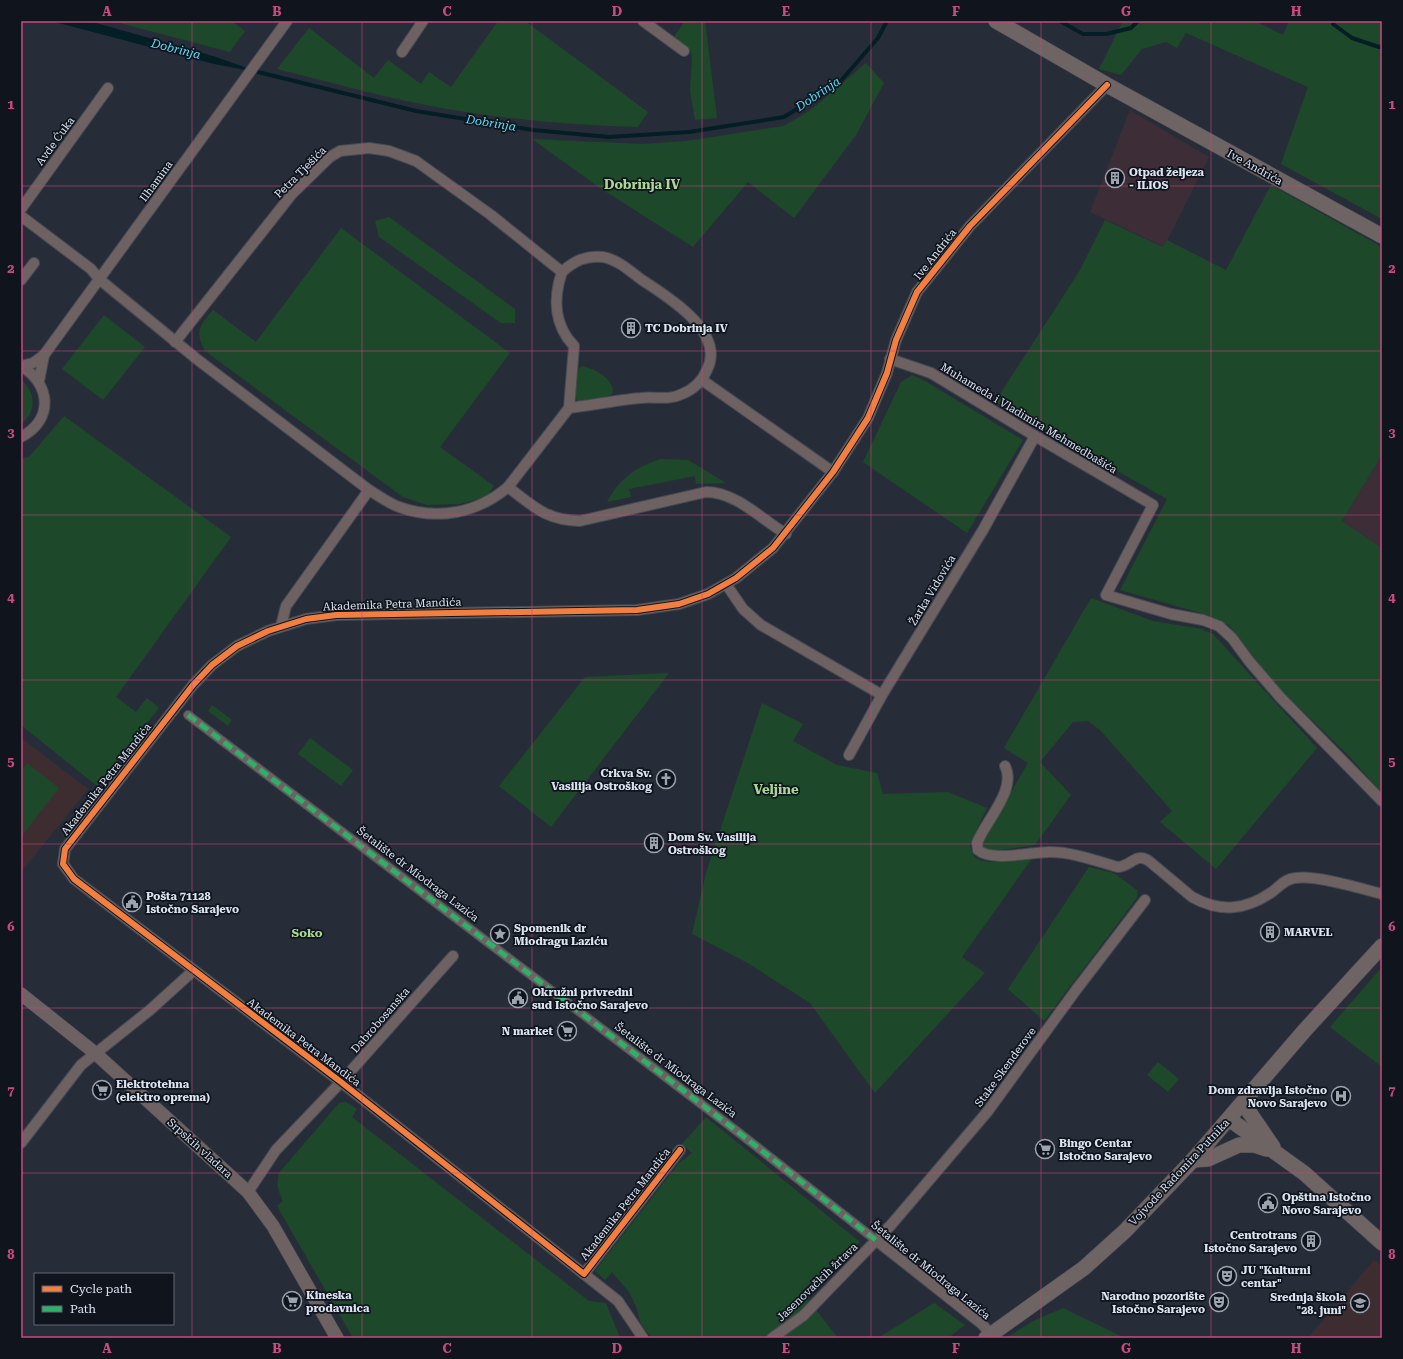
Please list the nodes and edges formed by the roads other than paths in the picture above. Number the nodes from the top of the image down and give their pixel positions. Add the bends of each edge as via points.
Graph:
1 (287, 21) edge
2 (423, 21) edge
3 (643, 21) edge
4 (996, 21) edge
5 (684, 51) dead end
6 (402, 52) dead end
7 (1108, 85) junction
8 (108, 88) dead end
9 (21, 209) edge
10 (21, 216) edge
11 (1382, 236) edge
12 (34, 263) dead end
13 (562, 272) junction
14 (21, 280) edge
15 (99, 280) junction
16 (175, 342) junction
17 (44, 355) junction
18 (890, 359) junction
19 (21, 366) edge
20 (702, 380) junction
21 (39, 381) junction
22 (568, 408) junction
23 (1034, 436) junction
24 (21, 437) edge
25 (833, 472) junction
26 (508, 486) junction
27 (369, 490) junction
28 (786, 534) junction
29 (726, 584) junction
30 (281, 626) junction
31 (882, 695) junction
32 (188, 715) dead end
33 (849, 755) dead end
34 (1005, 766) dead end
35 (1382, 801) edge
36 (1382, 894) edge
37 (1145, 900) dead end
38 (1382, 946) edge
39 (453, 956) dead end
40 (193, 972) junction
41 (21, 994) edge
42 (95, 1054) junction
43 (341, 1082) junction
44 (1243, 1103) junction
45 (1230, 1119) junction
46 (21, 1143) edge
47 (680, 1150) dead end
48 (1276, 1151) junction
49 (1193, 1160) junction
50 (248, 1192) junction
51 (877, 1242) junction
52 (1382, 1243) edge
53 (584, 1274) junction
54 (988, 1336) edge
55 (336, 1338) edge
56 (643, 1338) edge
57 (772, 1338) edge

1 - 15 street, Ilhamina
2 - 6 street
3 - 5 street
4 - 7 main road, Ive Andrića
7 - 11 main road, Ive Andrića
7 - 18 street, Ive Andrića via 979,216 935,269 909,307
8 - 9 street, Avde Ćuka
10 - 15 street via 91,269
12 - 14 street
13 - 16 street, Petra Tješića via 491,214 416,161 389,151 369,148 340,151 330,157 292,194
13 - 20 street via 580,259 605,257 680,308 699,326 710,343 712,358
13 - 22 street via 557,288 558,315 563,333 574,346
15 - 16 street
15 - 17 street, Ilhamina
16 - 27 street
17 - 19 street, Ilhamina via 33,363
17 - 21 street, Ilhamina
18 - 23 street, Muhameda i Vladimira Mehmedbašića via 931,373
18 - 25 street, Ive Andrića via 887,373 868,418
19 - 21 street
20 - 22 street via 694,388 670,399 642,398
20 - 25 street
21 - 24 street via 44,394 43,415 31,432
22 - 26 street
23 - 31 street, Žarka Vidovića via 982,530
23 - 35 street, Muhameda i Vladimira Mehmedbašića via 1153,505 1106,595 1219,626 1232,638 1280,697
25 - 28 street, Akademika Petra Mandića
26 - 27 street via 487,502 475,507 440,514 398,507
26 - 28 street via 551,517 580,521 706,492 721,493
27 - 30 street via 286,606
28 - 29 street, Akademika Petra Mandića via 760,560
29 - 30 street, Akademika Petra Mandića via 688,602 637,610 336,615
29 - 31 street via 743,609 762,625
30 - 40 street, Akademika Petra Mandića via 237,646 200,676 64,853 63,864 74,879
31 - 33 street, Žarka Vidovića
32 - 51 street, Šetalište dr Miodraga Lazića via 738,1132
34 - 36 street via 1008,772 1007,788 977,843 982,854 995,856 1058,852 1118,867 1141,858 1192,897 1224,906 1249,905 1294,878 1313,878
37 - 51 street, Stake Skenderove via 988,1111
38 - 44 main road, Vojvode Radomira Putnika
39 - 43 street, Dabrobosanska
40 - 42 street
40 - 43 street, Akademika Petra Mandića
41 - 42 street, Srpskih vladara
42 - 46 street via 80,1065
42 - 50 street, Srpskih vladara
43 - 50 street, Dabrobosanska via 276,1150
43 - 53 street, Akademika Petra Mandića
44 - 45 main road, Vojvode Radomira Putnika
44 - 48 main road
45 - 48 main road
45 - 49 main road, Vojvode Radomira Putnika
47 - 53 street, Akademika Petra Mandića
48 - 49 main road via 1254,1145 1239,1145 1208,1159
48 - 52 main road
49 - 54 main road, Vojvode Radomira Putnika via 1125,1231 1084,1268
50 - 55 street, Srpskih vladara via 273,1226
51 - 54 street, Šetalište dr Miodraga Lazića via 982,1324
51 - 57 street, Jasenovačkih žrtava via 803,1316
53 - 56 street via 618,1301

